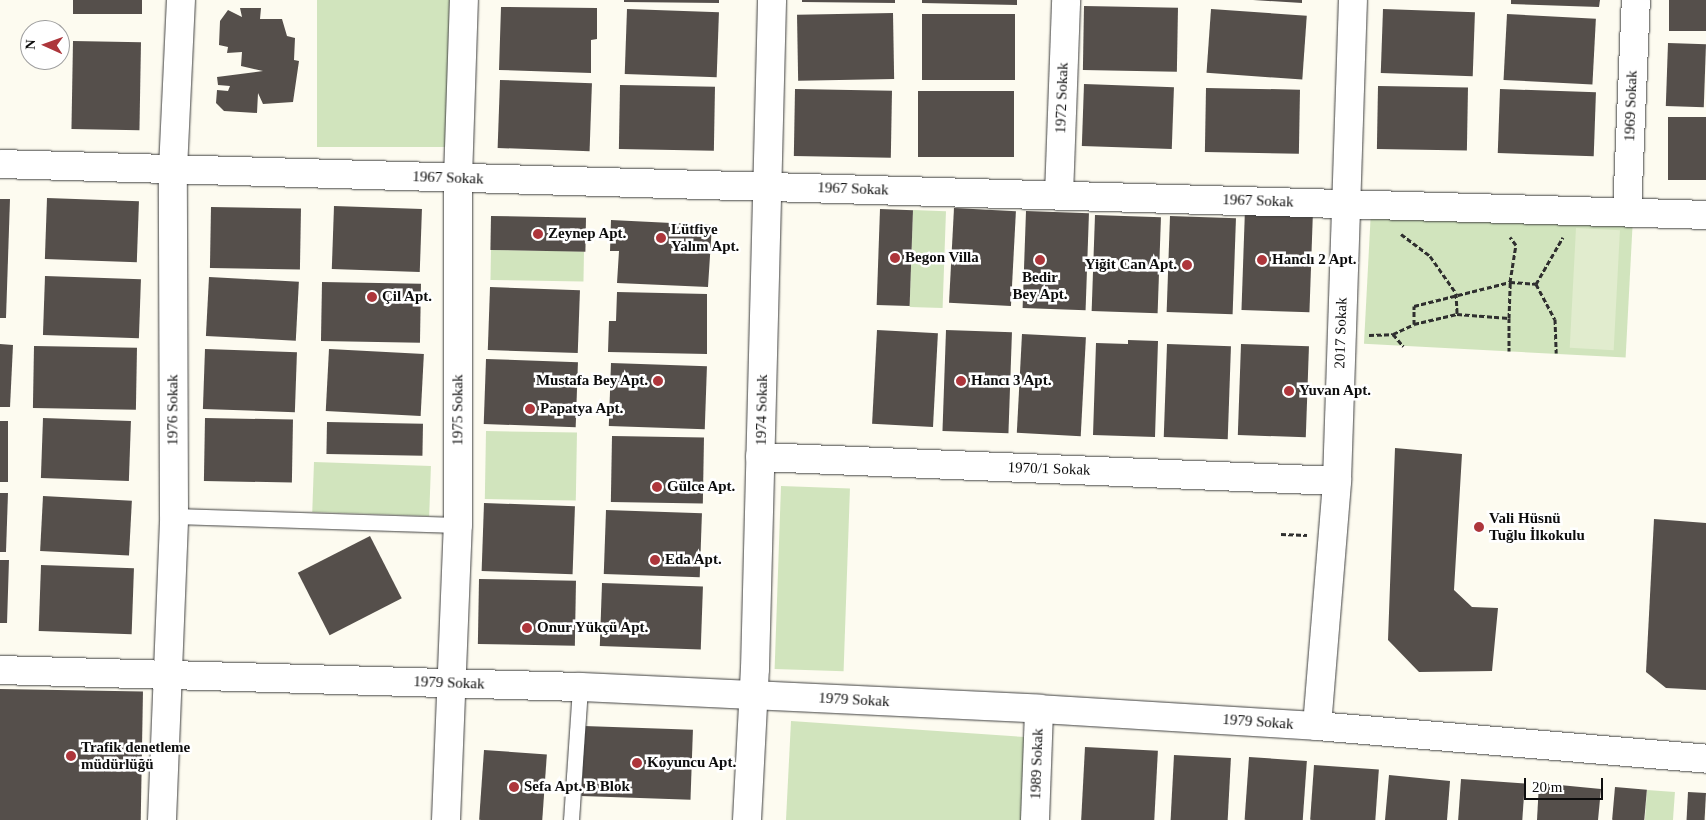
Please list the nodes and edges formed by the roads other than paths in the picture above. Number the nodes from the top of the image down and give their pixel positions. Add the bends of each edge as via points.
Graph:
1 (181, 0) edge
2 (464, 0) edge
3 (772, 0) edge
4 (1066, 0) edge
5 (1353, 0) edge
6 (1636, 0) edge
7 (0, 164) edge
8 (173, 169) junction
9 (458, 178) junction
10 (766, 187) junction
11 (1059, 195) junction
12 (1345, 204) junction
13 (1627, 212) junction
14 (1706, 215) edge
15 (760, 458) junction
16 (1337, 481) junction
17 (174, 516) junction
18 (458, 524) junction
19 (0, 670) edge
20 (167, 672) junction
21 (451, 683) junction
22 (580, 687) junction
23 (754, 694) junction
24 (1039, 709) junction
25 (1317, 726) junction
26 (1706, 759) edge
27 (162, 820) edge
28 (446, 820) edge
29 (571, 820) edge
30 (747, 820) edge
31 (1035, 820) edge

1 - 8 street, 1976 Sokak
2 - 9 street, 1975 Sokak
3 - 10 street, 1974 Sokak
4 - 11 street, 1972 Sokak
5 - 12 street, 2017 Sokak
6 - 13 street, 1969 Sokak
7 - 8 street, 1967 Sokak
8 - 9 street, 1967 Sokak
8 - 17 street, 1976 Sokak
9 - 10 street, 1967 Sokak
9 - 18 street, 1975 Sokak
10 - 11 street, 1967 Sokak
10 - 15 street, 1974 Sokak
11 - 12 street, 1967 Sokak
12 - 13 street, 1967 Sokak
12 - 16 street, 2017 Sokak
13 - 14 street, 1967 Sokak
15 - 16 street, 1970/1 Sokak
15 - 23 street, 1974 Sokak
16 - 25 street, 2017 Sokak
17 - 18 lane
17 - 20 street, 1976 Sokak
18 - 21 street, 1975 Sokak
19 - 20 street, 1979 Sokak
20 - 21 street, 1979 Sokak
20 - 27 street, 1976 Sokak
21 - 22 street, 1979 Sokak
21 - 28 street, 1975 Sokak
22 - 23 street, 1979 Sokak
22 - 29 lane
23 - 24 street, 1979 Sokak
23 - 30 street, 1974 Sokak
24 - 25 street, 1979 Sokak
24 - 31 street, 1989 Sokak
25 - 26 street, 1979 Sokak

